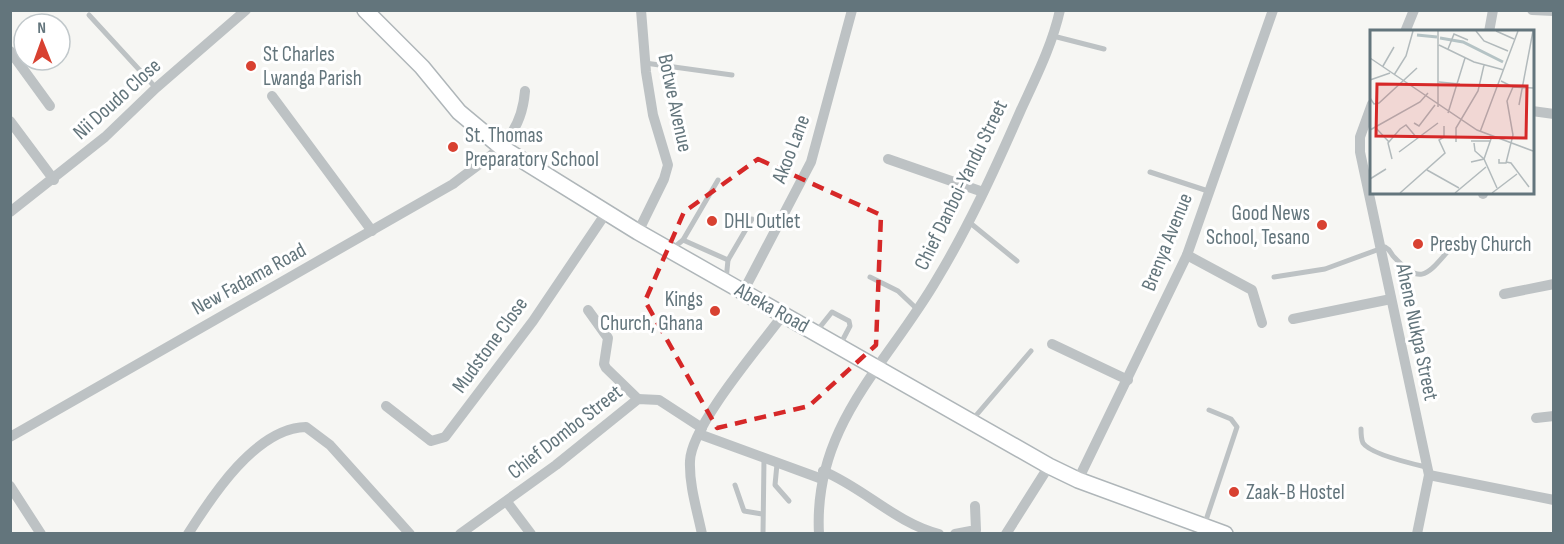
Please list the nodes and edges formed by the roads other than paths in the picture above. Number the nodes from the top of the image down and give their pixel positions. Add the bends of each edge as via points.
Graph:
1 (246, 10) edge
2 (365, 10) edge
3 (641, 10) edge
4 (852, 10) edge
5 (1060, 10) edge
6 (1273, 10) edge
7 (1414, 10) edge
8 (1493, 10) edge
9 (1532, 10) edge
10 (1554, 11) edge
11 (89, 15) dead end
12 (1406, 30) edge
13 (1489, 30) edge
14 (1053, 36) junction
15 (1104, 49) dead end
16 (10, 51) edge
17 (645, 63) junction
18 (732, 75) dead end
19 (156, 88) junction
20 (525, 91) dead end
21 (272, 96) dead end
22 (50, 106) dead end
23 (1370, 110) edge
24 (1534, 111) edge
25 (1554, 114) edge
26 (10, 121) edge
27 (501, 147) junction
28 (888, 159) dead end
29 (1150, 172) dead end
30 (54, 180) junction
31 (718, 180) dead end
32 (1208, 190) junction
33 (983, 192) junction
34 (10, 212) edge
35 (606, 213) junction
36 (752, 219) dead end
37 (969, 222) junction
38 (372, 231) junction
39 (638, 232) junction
40 (683, 240) junction
41 (1379, 248) junction
42 (1449, 250) dead end
43 (670, 251) junction
44 (1187, 255) junction
45 (728, 260) junction
46 (1017, 261) dead end
47 (870, 277) dead end
48 (1274, 277) dead end
49 (726, 283) junction
50 (1554, 284) edge
51 (743, 292) junction
52 (1504, 294) dead end
53 (1391, 299) junction
54 (917, 309) junction
55 (588, 310) dead end
56 (783, 315) junction
57 (1293, 320) dead end
58 (1263, 323) dead end
59 (815, 333) junction
60 (1052, 344) dead end
61 (840, 346) junction
62 (1031, 351) dead end
63 (877, 366) junction
64 (1128, 380) junction
65 (638, 399) junction
66 (386, 406) dead end
67 (1209, 410) dead end
68 (1554, 416) edge
69 (1536, 418) dead end
70 (972, 420) junction
71 (1361, 429) dead end
72 (700, 431) junction
73 (10, 437) edge
74 (764, 459) junction
75 (777, 464) junction
76 (1049, 466) junction
77 (1427, 471) junction
78 (823, 475) junction
79 (1078, 480) junction
80 (735, 485) dead end
81 (10, 486) edge
82 (1554, 500) edge
83 (789, 501) dead end
84 (507, 502) junction
85 (975, 506) dead end
86 (762, 514) junction
87 (1206, 529) edge
88 (41, 534) edge
89 (188, 534) edge
90 (410, 534) edge
91 (460, 534) edge
92 (531, 534) edge
93 (702, 534) edge
94 (763, 534) edge
95 (819, 534) edge
96 (939, 534) edge
97 (955, 534) edge
98 (1006, 534) edge
99 (1225, 534) edge
100 (1417, 534) edge

1 - 19 street, Nii Doudo Close
2 - 27 street, Abeka Road via 459,112
3 - 17 street, Botwe Avenue
4 - 51 street, Akoo Lane via 811,162
5 - 14 street, Chief Danboi-Yandu Street
6 - 32 street, Brenya Avenue
7 - 12 street
8 - 13 street
9 - 10 street
11 - 19 lane
14 - 15 lane
14 - 33 street, Chief Danboi-Yandu Street
16 - 22 street
17 - 18 lane
17 - 39 street, Botwe Avenue via 653,115 668,165
19 - 30 street, Nii Doudo Close
20 - 27 street, New Fadama Road via 523,114
21 - 38 street
23 - 41 street, Ahene Nukpa Street via 1360,137 1360,152
24 - 25 street
26 - 30 street
27 - 35 street, Abeka Road
27 - 38 street, New Fadama Road via 453,184
28 - 33 street
29 - 32 lane
30 - 34 street, Nii Doudo Close
31 - 40 lane
32 - 44 street, Brenya Avenue
33 - 37 street, Chief Danboi-Yandu Street
35 - 39 street, Abeka Road
35 - 66 street, Mudstone Close via 533,321 445,436 431,441
36 - 45 lane
37 - 46 lane
37 - 54 street, Chief Danboi-Yandu Street
38 - 73 street, New Fadama Road
39 - 43 street, Abeka Road
40 - 43 lane
40 - 45 lane
41 - 42 lane via 1389,249 1418,276 1430,272
41 - 48 lane via 1325,269
41 - 53 street, Ahene Nukpa Street
43 - 49 street, Abeka Road
44 - 58 street via 1252,290
44 - 64 street, Brenya Avenue
45 - 49 lane
47 - 54 lane via 898,291
49 - 51 street, Abeka Road
50 - 52 street
51 - 56 street, Abeka Road
53 - 57 street
53 - 77 street, Ahene Nukpa Street
54 - 63 street, Chief Danboi-Yandu Street
55 - 65 street via 608,338 604,364
56 - 59 street, Abeka Road
56 - 72 street
59 - 61 street, Abeka Road
59 - 61 lane via 832,312 849,321
60 - 64 street
61 - 63 street, Abeka Road
62 - 70 lane
63 - 70 street, Abeka Road
63 - 78 street, Chief Danboi-Yandu Street via 838,430
64 - 79 street, Brenya Avenue
65 - 72 street, Chief Dombo Street via 659,400
65 - 84 street, Chief Dombo Street
67 - 87 lane via 1231,419 1237,427
68 - 69 street
70 - 76 street, Abeka Road
71 - 77 lane via 1366,446
72 - 74 street, Chief Dombo Street
72 - 93 street via 690,461
74 - 75 street, Chief Dombo Street
74 - 86 lane
75 - 78 street, Chief Dombo Street
75 - 83 lane via 775,485
76 - 79 street, Abeka Road
76 - 98 street
77 - 82 street
77 - 100 street, Ahene Nukpa Street
78 - 95 street, Chief Danboi-Yandu Street
78 - 96 street, Chief Dombo Street via 849,482 918,528
79 - 87 street, Abeka Road
80 - 86 lane via 744,511
81 - 88 street
84 - 91 street, Chief Dombo Street
84 - 92 street
85 - 97 street via 976,530
86 - 94 lane
87 - 99 street, Abeka Road
89 - 90 street via 240,463 290,429 306,427 330,445

